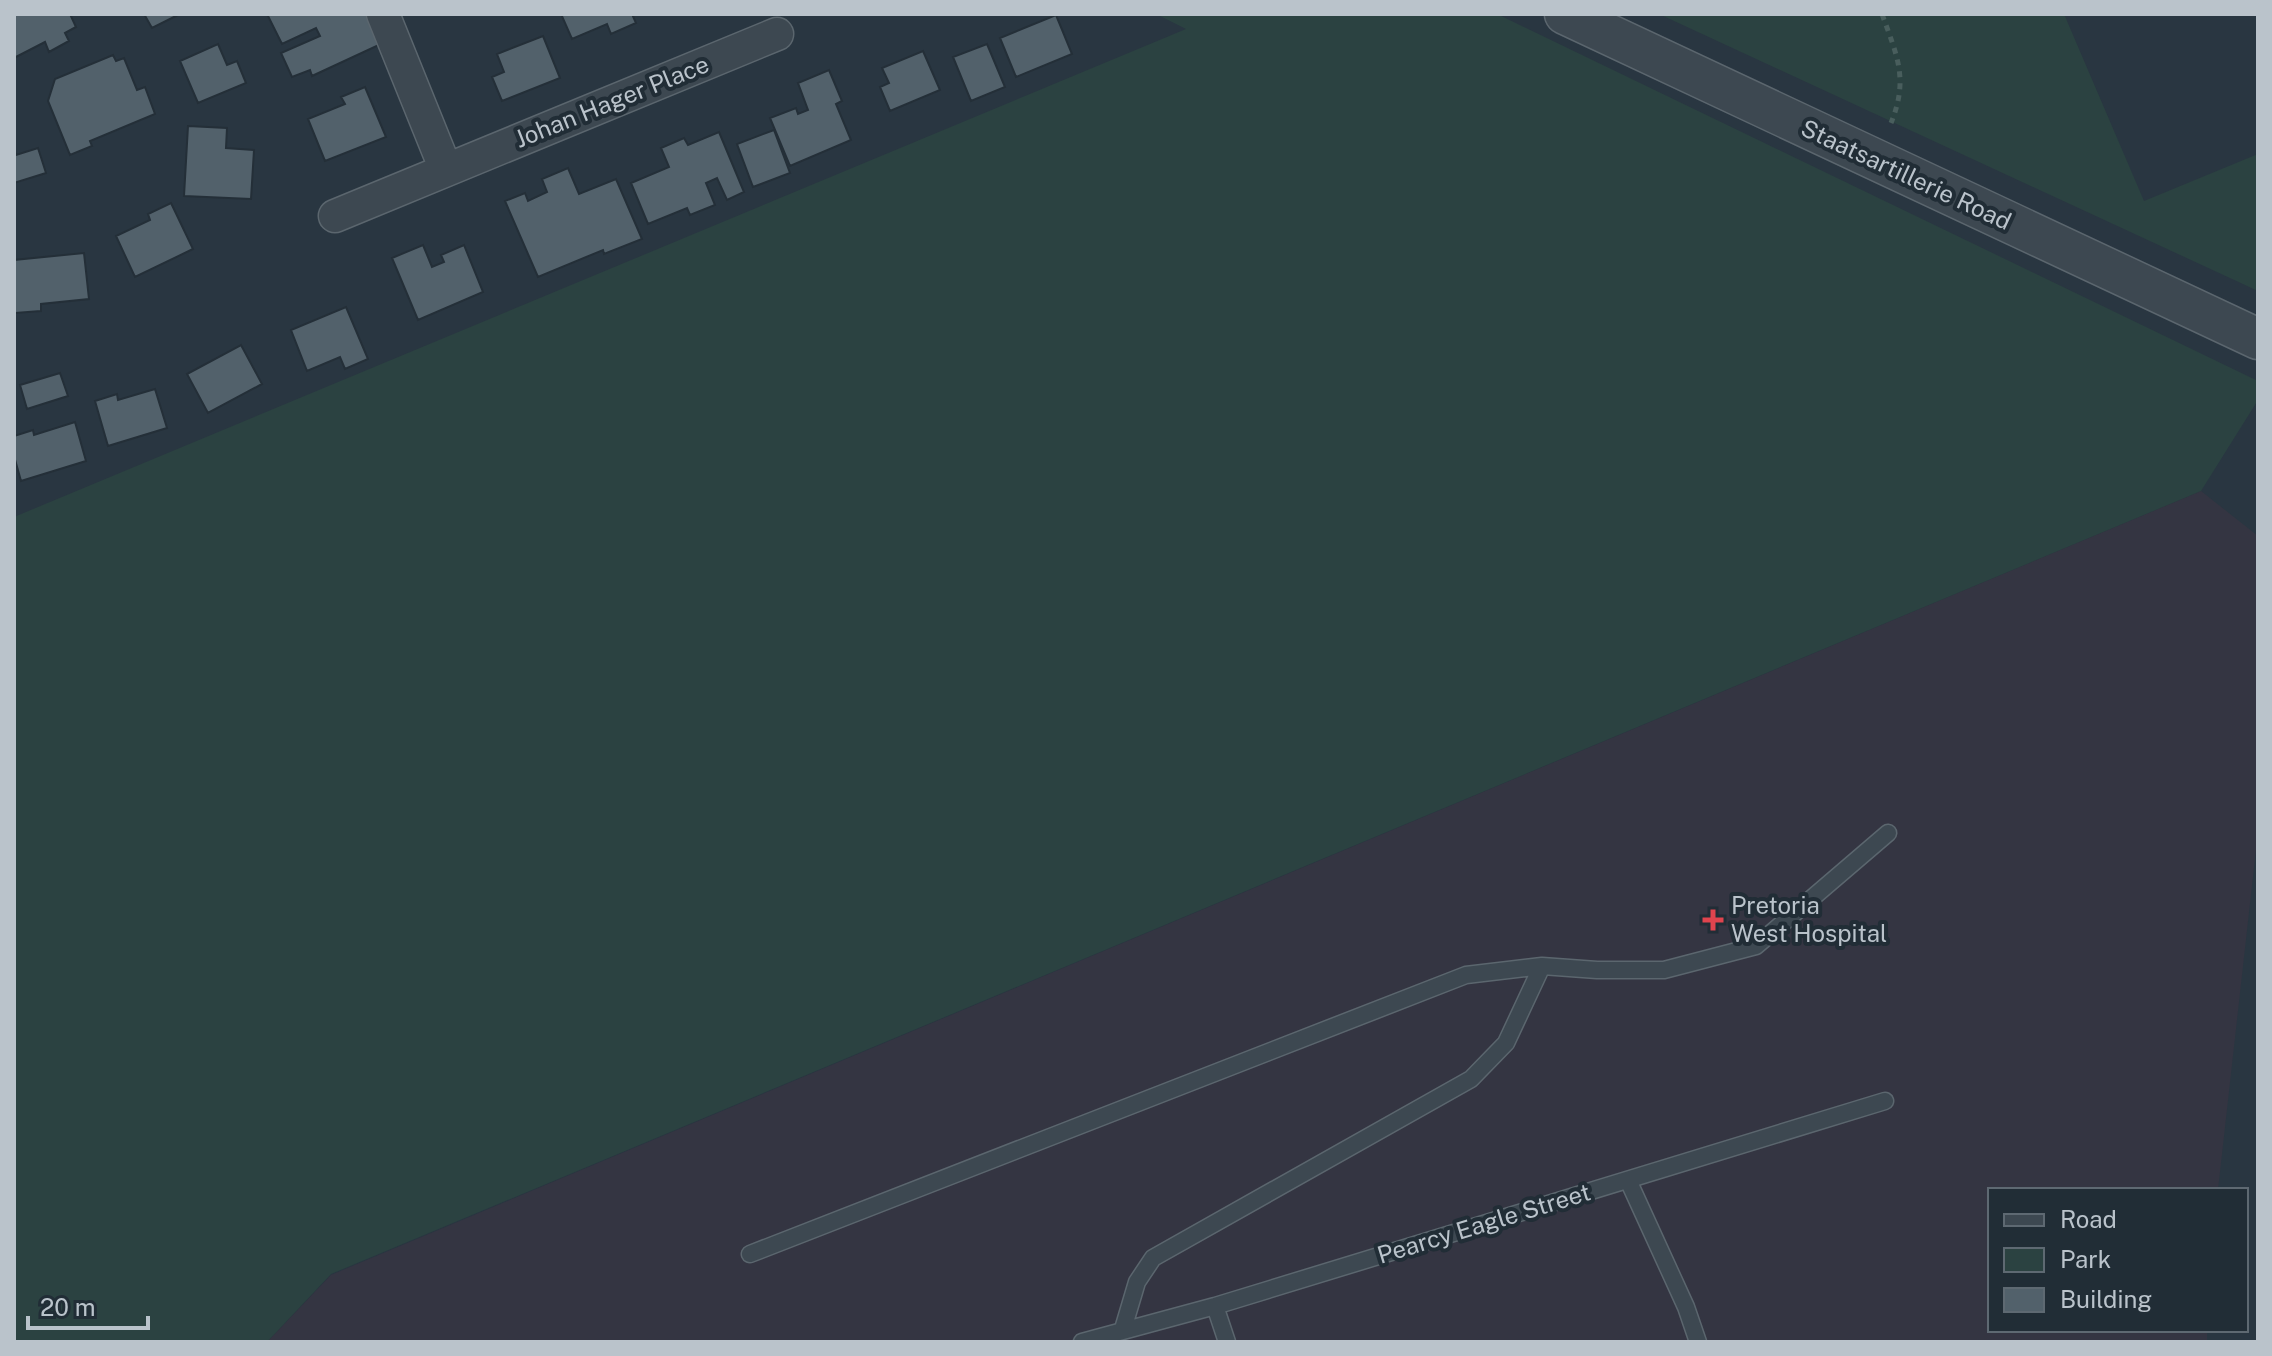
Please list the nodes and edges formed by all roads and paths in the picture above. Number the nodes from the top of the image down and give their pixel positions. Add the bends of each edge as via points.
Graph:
1 (383, 14) edge
2 (1565, 14) edge
3 (1882, 14) edge
4 (777, 34) dead end
5 (1876, 161) junction
6 (446, 170) junction
7 (335, 216) dead end
8 (2254, 339) edge
9 (1888, 833) dead end
10 (1542, 966) junction
11 (1885, 1101) dead end
12 (1628, 1180) junction
13 (750, 1254) dead end
14 (1215, 1306) junction
15 (1123, 1329) junction
16 (1082, 1342) edge
17 (1227, 1342) edge
18 (1698, 1342) edge

1 - 6 street
2 - 5 street, Staatsartillerie Road
3 - 5 path via 1902,88
4 - 6 street, Johan Hager Place
5 - 8 street, Staatsartillerie Road
6 - 7 street, Johan Hager Place
9 - 10 lane via 1756,946 1664,970
10 - 13 lane via 1466,975
10 - 15 lane via 1506,1043 1471,1079 1153,1258 1137,1282
11 - 12 lane, Pearcy Eagle Street
12 - 14 lane, Pearcy Eagle Street
12 - 18 lane
14 - 15 lane, Pearcy Eagle Street
14 - 17 lane
15 - 16 lane, Pearcy Eagle Street

